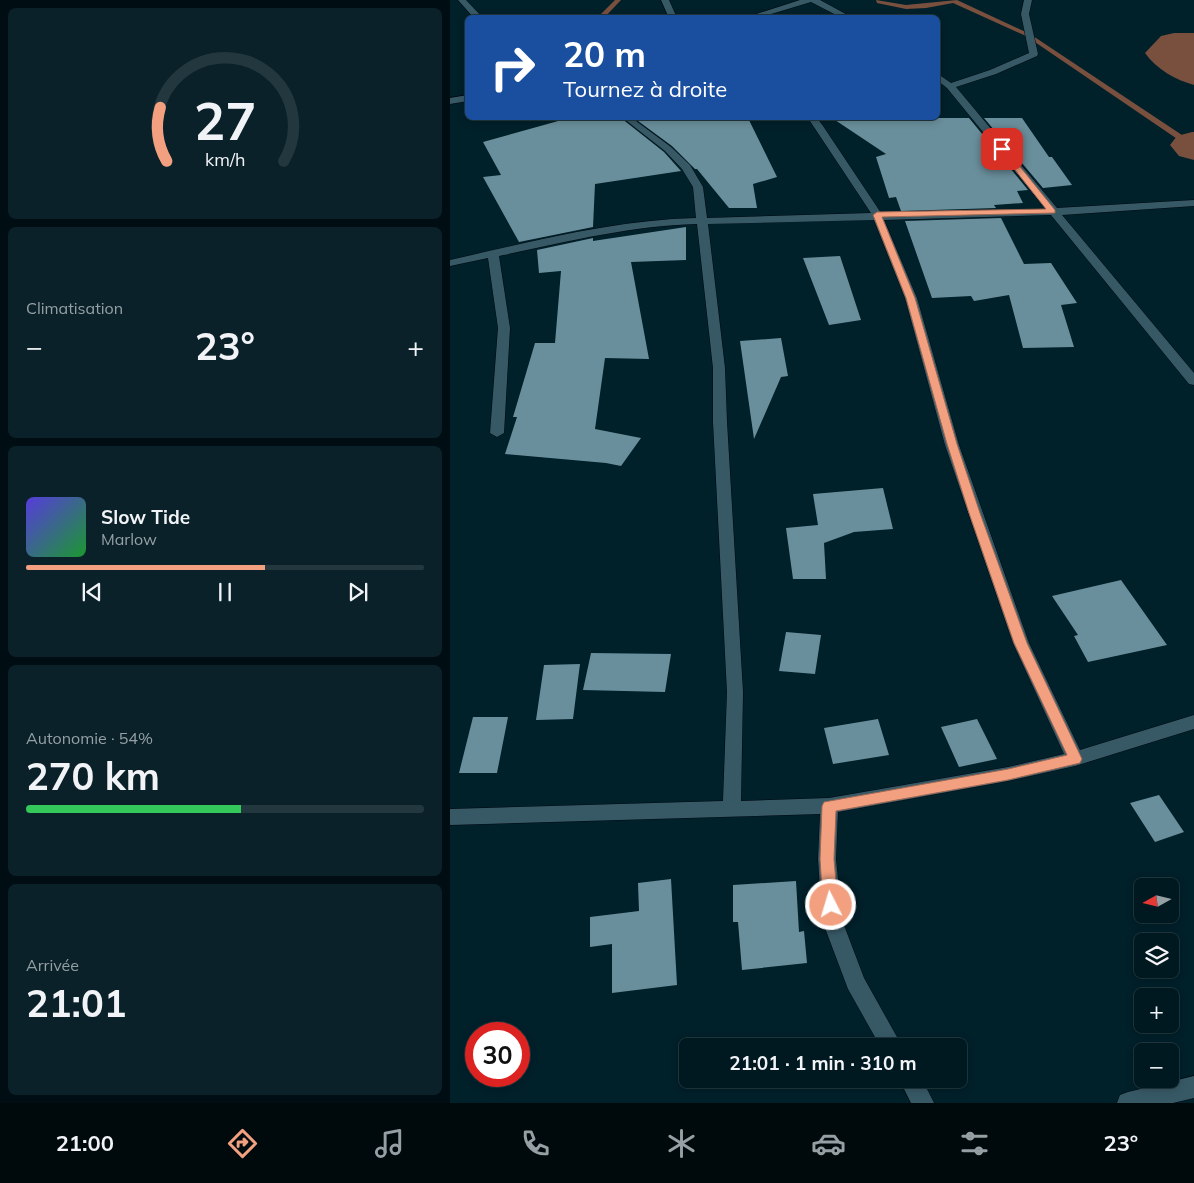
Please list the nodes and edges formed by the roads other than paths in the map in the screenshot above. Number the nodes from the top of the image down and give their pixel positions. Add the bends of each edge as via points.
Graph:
1 (462, 0) edge
2 (666, 0) edge
3 (809, 0) edge
4 (814, 0) edge
5 (1028, 0) edge
6 (476, 15) edge
7 (672, 15) edge
8 (758, 15) edge
9 (843, 15) edge
10 (940, 78) edge
11 (950, 86) junction
12 (465, 98) edge
13 (450, 101) edge
14 (630, 120) edge
15 (814, 120) edge
16 (1194, 203) edge
17 (1052, 212) junction
18 (877, 215) junction
19 (701, 220) junction
20 (493, 254) junction
21 (450, 264) edge
22 (1194, 381) edge
23 (497, 433) dead end
24 (1194, 722) edge
25 (1076, 759) junction
26 (829, 806) junction
27 (732, 810) junction
28 (450, 817) edge
29 (886, 1038) edge
30 (1194, 1087) edge
31 (915, 1088) edge
32 (923, 1103) edge
33 (1128, 1103) edge

1 - 6 street
2 - 7 street
3 - 8 street
4 - 9 street
5 - 11 street via 1025,14 1034,54
10 - 11 street
11 - 17 street
12 - 13 street
14 - 19 street via 686,167 698,187
15 - 18 street
16 - 17 street
17 - 18 street
17 - 22 street
18 - 19 street
18 - 25 street via 911,298 974,513 1021,643
19 - 20 street via 620,227
19 - 27 street via 719,368 735,692
20 - 21 street
20 - 23 street via 504,328
24 - 25 street
25 - 26 street
26 - 27 street
26 - 29 street via 827,859 832,920 855,982
27 - 28 street
30 - 33 street
31 - 32 street

